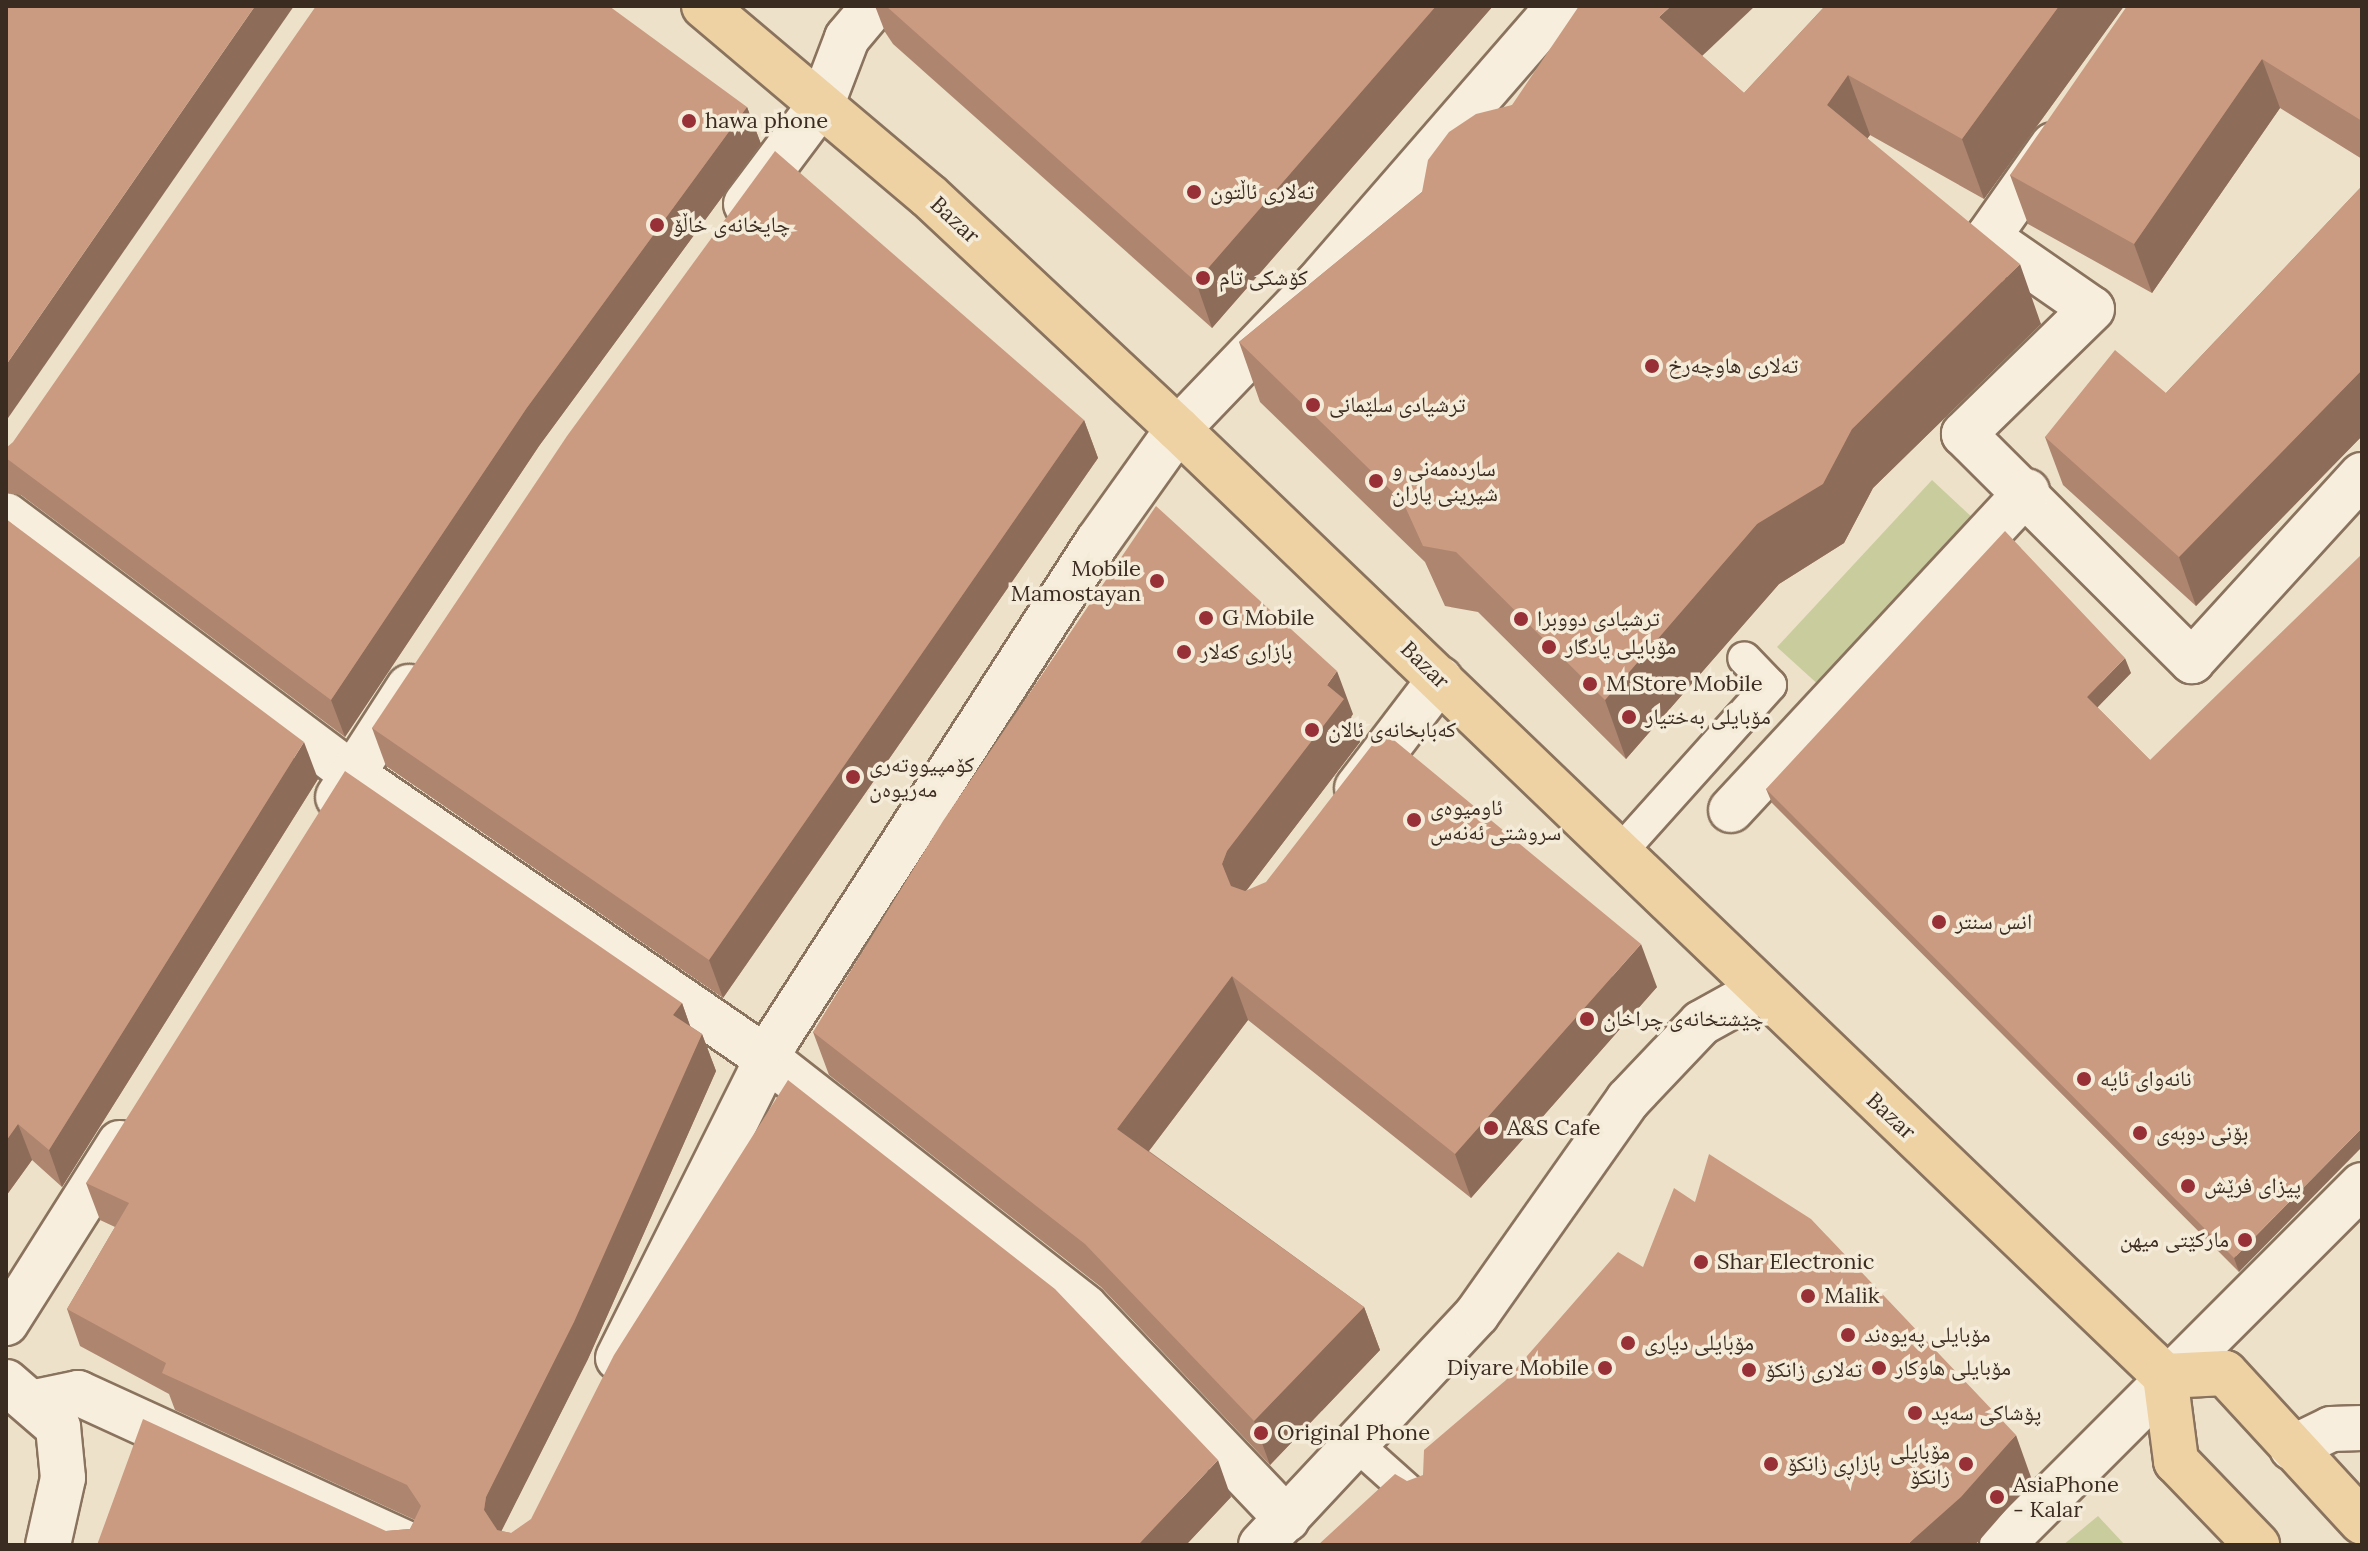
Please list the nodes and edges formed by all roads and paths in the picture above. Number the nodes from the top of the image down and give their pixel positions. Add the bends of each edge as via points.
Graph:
1 (704, 6) edge
2 (874, 6) edge
3 (1559, 6) edge
4 (823, 101) junction
5 (2078, 109) edge
6 (724, 234) edge
7 (1178, 429) junction
8 (2362, 475) edge
9 (2027, 491) junction
10 (6, 515) edge
11 (430, 655) edge
12 (1744, 658) dead end
13 (1440, 679) junction
14 (351, 773) junction
15 (1731, 810) dead end
16 (1330, 823) edge
17 (316, 834) edge
18 (1621, 851) junction
19 (1759, 991) junction
20 (769, 1060) junction
21 (145, 1103) edge
22 (2362, 1185) edge
23 (6, 1323) edge
24 (2165, 1376) junction
25 (602, 1390) edge
26 (21, 1392) edge
27 (2362, 1428) edge
28 (1357, 1445) junction
29 (2292, 1448) junction
30 (1426, 1507) edge
31 (2362, 1522) edge
32 (1274, 1532) edge
33 (48, 1545) edge
34 (410, 1545) edge
35 (2002, 1545) edge
36 (2257, 1545) edge

1 - 4 main road, Bazar
2 - 4 street via 847,38
3 - 7 street via 1317,284
4 - 6 street
4 - 7 main road, Bazar
5 - 9 street via 1988,237 2092,309 1964,434
7 - 13 main road, Bazar
7 - 20 street via 1089,554
8 - 9 street via 2192,661
9 - 15 street
10 - 14 street
11 - 14 street
12 - 18 lane via 1770,685
13 - 16 street
13 - 18 main road, Bazar
14 - 17 street
14 - 20 street
18 - 19 main road, Bazar
19 - 24 main road, Bazar
19 - 28 street via 1701,1023 1628,1100 1477,1314
20 - 25 street
20 - 32 street via 1085,1307
21 - 23 street
22 - 24 street
24 - 29 main road via 2225,1373
24 - 35 street
24 - 36 main road via 2176,1461
26 - 33 street via 58,1427 63,1478
26 - 34 street via 78,1393
27 - 29 street via 2331,1429
28 - 30 lane
28 - 32 street
29 - 31 main road

